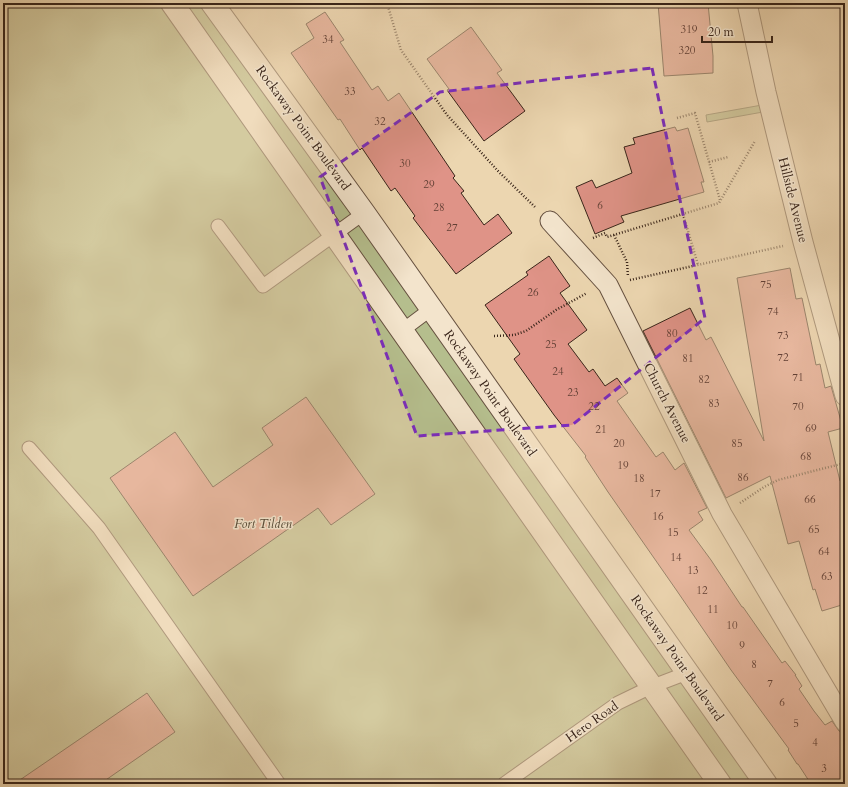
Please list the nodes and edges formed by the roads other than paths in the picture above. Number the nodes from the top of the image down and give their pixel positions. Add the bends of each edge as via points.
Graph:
1 (172, 3) edge
2 (212, 3) edge
3 (747, 3) edge
4 (364, 213) junction
5 (550, 221) road end
6 (218, 226) dead end
7 (335, 234) junction
8 (431, 309) junction
9 (402, 330) junction
10 (845, 396) edge
11 (29, 448) dead end
12 (687, 673) junction
13 (653, 686) junction
14 (845, 722) edge
15 (279, 784) edge
16 (504, 784) edge
17 (720, 784) edge
18 (766, 784) edge

1 - 7 street
2 - 4 street, Rockaway Point Boulevard
3 - 10 street, Hillside Avenue via 803,242
4 - 7 lane
4 - 8 street, Rockaway Point Boulevard
5 - 14 street, Church Avenue via 608,285 722,514
6 - 7 lane via 263,286
7 - 9 street
8 - 9 lane
8 - 12 street, Rockaway Point Boulevard
9 - 13 street
11 - 15 lane via 99,528
12 - 13 lane, Hero Road
12 - 18 street, Rockaway Point Boulevard
13 - 16 lane, Hero Road via 618,703
13 - 17 street

